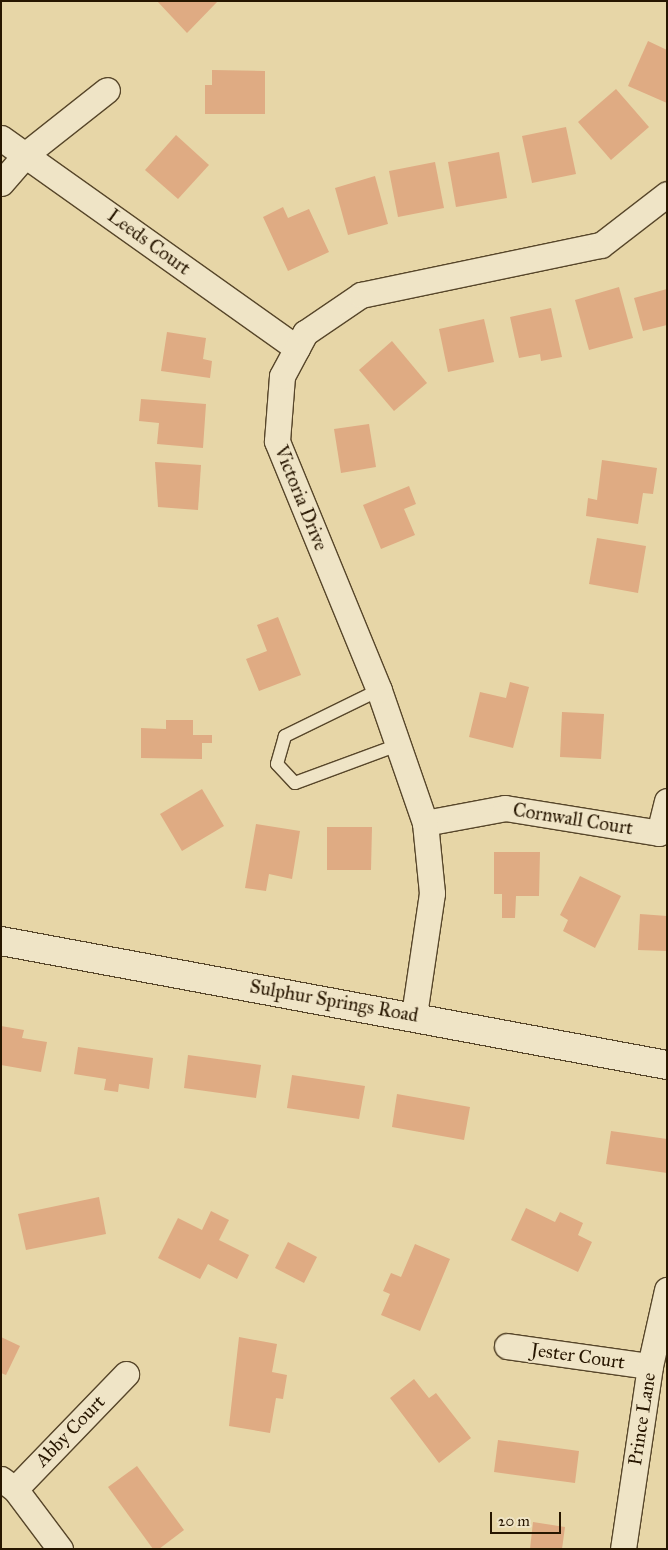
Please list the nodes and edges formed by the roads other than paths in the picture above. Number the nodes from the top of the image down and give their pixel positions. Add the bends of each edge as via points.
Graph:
1 (107, 90) dead end
2 (1, 138) edge
3 (26, 154) junction
4 (1, 183) edge
5 (667, 194) edge
6 (297, 348) junction
7 (379, 690) junction
8 (398, 745) junction
9 (667, 801) edge
10 (425, 823) junction
11 (1, 941) edge
12 (414, 1015) junction
13 (667, 1065) edge
14 (667, 1290) edge
15 (507, 1346) dead end
16 (650, 1366) junction
17 (126, 1374) dead end
18 (8, 1484) edge
19 (60, 1549) edge
20 (623, 1549) edge

1 - 3 street
2 - 3 street, Leeds Court
3 - 4 street
3 - 6 street, Leeds Court
5 - 6 street, Victoria Drive via 601,245 361,296 305,333
6 - 7 street, Victoria Drive via 282,376 277,441
7 - 8 street, Victoria Drive
7 - 8 lane via 285,736 277,764 295,783
8 - 10 street, Victoria Drive
9 - 10 street, Cornwall Court via 660,833 505,808
10 - 12 street, Victoria Drive via 432,893
11 - 12 street, Sulphur Springs Road
12 - 13 street, Sulphur Springs Road
14 - 16 street, Prince Lane
15 - 16 street, Jester Court
16 - 20 street, Prince Lane
17 - 18 street, Abby Court
18 - 19 street

